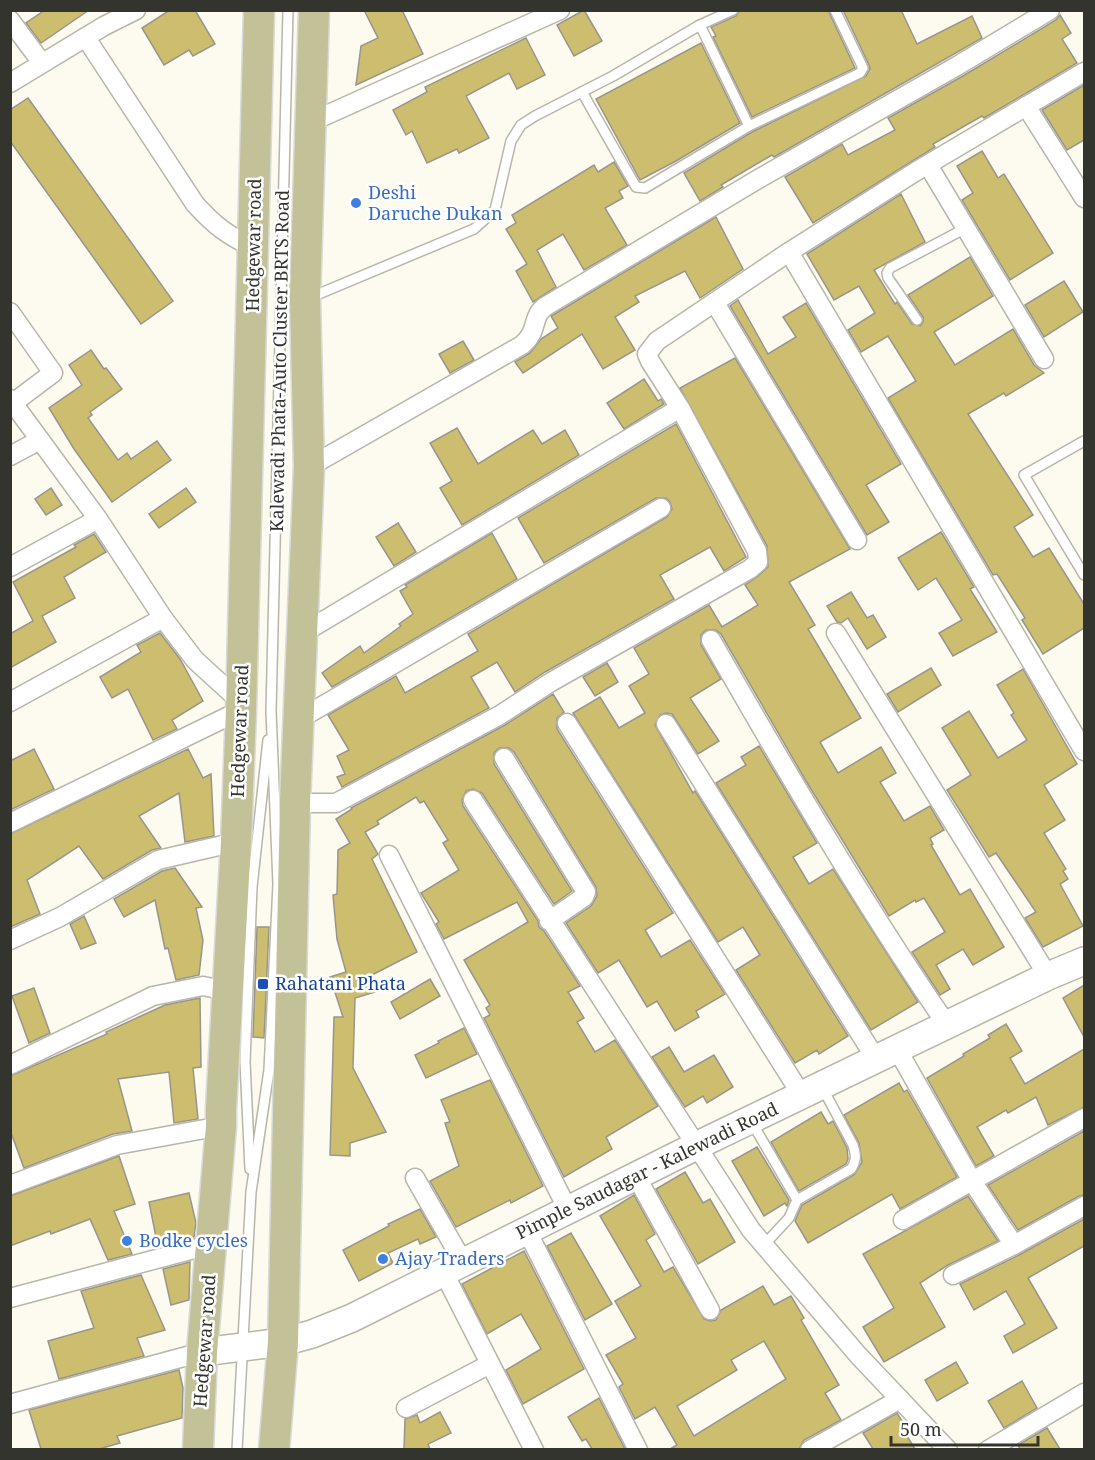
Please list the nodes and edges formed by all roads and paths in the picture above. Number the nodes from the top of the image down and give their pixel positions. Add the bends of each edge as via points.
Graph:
1 (136, 10) edge
2 (259, 10) edge
3 (288, 10) edge
4 (314, 10) edge
5 (561, 10) edge
6 (733, 10) edge
7 (835, 10) edge
8 (1050, 10) edge
9 (99, 18) edge
10 (10, 20) edge
11 (700, 25) junction
12 (86, 38) junction
13 (42, 63) junction
14 (1084, 72) edge
15 (10, 83) edge
16 (582, 92) junction
17 (1026, 106) junction
18 (311, 122) junction
19 (749, 126) junction
20 (928, 165) junction
21 (1084, 198) edge
22 (966, 228) junction
23 (254, 248) junction
24 (789, 252) junction
25 (305, 299) junction
26 (715, 303) junction
27 (10, 312) edge
28 (917, 320) dead end
29 (1044, 359) dead end
30 (12, 401) edge
31 (680, 408) junction
32 (40, 440) junction
33 (1083, 445) edge
34 (10, 456) edge
35 (309, 467) junction
36 (662, 508) dead end
37 (98, 519) junction
38 (856, 540) dead end
39 (10, 567) edge
40 (1084, 575) edge
41 (163, 618) junction
42 (303, 633) junction
43 (836, 633) dead end
44 (711, 640) dead end
45 (10, 702) edge
46 (241, 706) junction
47 (284, 716) junction
48 (567, 723) dead end
49 (666, 724) dead end
50 (1084, 751) edge
51 (504, 758) dead end
52 (473, 800) dead end
53 (295, 803) junction
54 (10, 823) edge
55 (236, 842) junction
56 (389, 855) dead end
57 (549, 921) junction
58 (10, 940) edge
59 (1084, 961) edge
60 (1048, 976) junction
61 (227, 991) junction
62 (947, 1025) junction
63 (886, 1054) junction
64 (10, 1065) edge
65 (811, 1090) junction
66 (1084, 1118) edge
67 (750, 1119) junction
68 (221, 1126) junction
69 (696, 1146) junction
70 (636, 1176) junction
71 (415, 1178) dead end
72 (972, 1180) junction
73 (10, 1185) edge
74 (250, 1192) junction
75 (797, 1200) junction
76 (1084, 1206) edge
77 (568, 1209) junction
78 (903, 1220) dead end
79 (527, 1231) junction
80 (213, 1244) junction
81 (764, 1245) junction
82 (1014, 1245) junction
83 (453, 1266) junction
84 (953, 1275) dead end
85 (10, 1298) edge
86 (710, 1310) dead end
87 (283, 1342) junction
88 (243, 1348) junction
89 (202, 1352) junction
90 (490, 1364) junction
91 (1084, 1393) edge
92 (900, 1399) junction
93 (10, 1404) edge
94 (406, 1408) dead end
95 (198, 1449) edge
96 (237, 1449) edge
97 (274, 1449) edge
98 (534, 1449) edge
99 (638, 1449) edge
100 (810, 1449) edge
101 (948, 1449) edge
102 (988, 1449) edge

1 - 9 street
2 - 23 main road, Hedgewar road
3 - 47 lane, Kalewadi Phata-Auto Cluster BRTS Road
4 - 18 main road
5 - 18 street
6 - 11 lane
7 - 19 lane via 863,68 860,73
8 - 35 street via 546,306 536,317 534,332 522,345
9 - 12 street
10 - 13 street
11 - 16 lane
11 - 19 lane
12 - 13 street
12 - 23 street via 195,204 228,235
13 - 15 street
14 - 17 street
16 - 19 lane via 636,187 645,188
16 - 25 lane via 521,125 511,141 495,210 474,229
17 - 20 street
17 - 21 street
18 - 25 main road
20 - 22 street
20 - 24 street
22 - 28 lane via 887,273
22 - 29 street
23 - 46 main road, Hedgewar road
24 - 26 street
24 - 50 street
25 - 35 main road
26 - 31 street via 657,341 648,354
26 - 38 street
27 - 30 street via 53,373
30 - 32 street
31 - 42 street
31 - 53 street via 757,551 758,562 500,715 336,803
32 - 34 street
32 - 37 street
33 - 40 lane via 1024,474
35 - 42 main road
36 - 47 street
37 - 39 street
37 - 41 street
41 - 45 street
41 - 46 street via 195,660
42 - 47 main road
43 - 60 street
44 - 62 street via 817,823
46 - 54 street
46 - 55 main road, Hedgewar road
47 - 53 main road
47 - 74 lane, Kalewadi Phata-Auto Cluster BRTS Road via 268,1070
47 - 74 lane, Kalewadi Phata-Auto Cluster BRTS Road via 252,887 245,1062
48 - 65 street
49 - 63 street
51 - 57 street via 586,892
52 - 57 street
53 - 87 main road
55 - 58 street via 158,860
55 - 61 main road, Hedgewar road
56 - 77 street
57 - 69 street
59 - 60 main road, Pimple Saudagar - Kalewadi Road
60 - 62 main road, Pimple Saudagar - Kalewadi Road
61 - 64 street via 203,986 153,996
61 - 68 main road, Hedgewar road
62 - 63 main road, Pimple Saudagar - Kalewadi Road
63 - 65 main road, Pimple Saudagar - Kalewadi Road
63 - 72 street
65 - 67 main road, Pimple Saudagar - Kalewadi Road
65 - 75 lane via 853,1145 855,1163
66 - 72 street
67 - 69 main road, Pimple Saudagar - Kalewadi Road
67 - 75 lane
68 - 73 street via 117,1145
68 - 80 main road, Hedgewar road
69 - 70 main road, Pimple Saudagar - Kalewadi Road
69 - 81 street
70 - 77 main road, Pimple Saudagar - Kalewadi Road
70 - 86 street
71 - 83 street
72 - 78 street
72 - 82 street
74 - 88 lane, Kalewadi Phata-Auto Cluster BRTS Road
75 - 81 lane via 789,1218
76 - 82 street
77 - 79 main road, Pimple Saudagar - Kalewadi Road
79 - 83 main road, Pimple Saudagar - Kalewadi Road
79 - 99 street
80 - 85 street
80 - 89 main road, Hedgewar road
81 - 92 street
82 - 84 street
83 - 87 main road, Pimple Saudagar - Kalewadi Road via 352,1317
83 - 90 street
87 - 88 main road, Pimple Saudagar - Kalewadi Road
87 - 97 main road
88 - 89 main road, Pimple Saudagar - Kalewadi Road
88 - 96 lane, Kalewadi Phata-Auto Cluster BRTS Road
89 - 93 street
89 - 95 main road, Hedgewar road
90 - 94 street
90 - 98 street
91 - 102 street
92 - 100 street
92 - 101 street

